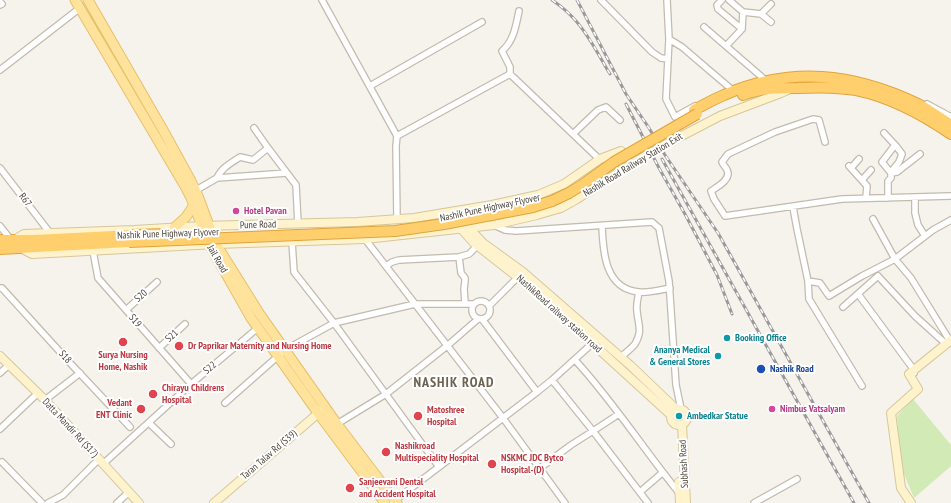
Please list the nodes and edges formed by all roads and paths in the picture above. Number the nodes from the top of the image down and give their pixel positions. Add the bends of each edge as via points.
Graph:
1 (88, 0) edge
2 (322, 0) edge
3 (601, 0) edge
4 (667, 0) edge
5 (722, 0) edge
6 (733, 1) edge
7 (78, 4) edge
8 (771, 4) dead end
9 (519, 10) dead end
10 (743, 12) junction
11 (761, 14) junction
12 (482, 22) dead end
13 (770, 22) dead end
14 (704, 27) dead end
15 (742, 29) junction
16 (669, 39) junction
17 (726, 46) junction
18 (668, 59) junction
19 (0, 70) edge
20 (510, 74) junction
21 (763, 78) junction
22 (370, 86) junction
23 (730, 88) junction
24 (793, 88) junction
25 (696, 112) junction
26 (951, 117) edge
27 (620, 120) dead end
28 (951, 125) edge
29 (254, 128) dead end
30 (884, 133) dead end
31 (573, 134) junction
32 (951, 134) edge
33 (397, 136) junction
34 (825, 142) dead end
35 (895, 144) junction
36 (268, 148) junction
37 (621, 151) junction
38 (920, 154) dead end
39 (598, 158) junction
40 (859, 159) dead end
41 (0, 168) edge
42 (871, 170) dead end
43 (287, 173) junction
44 (891, 173) junction
45 (216, 178) junction
46 (862, 180) junction
47 (194, 193) junction
48 (951, 196) edge
49 (915, 197) junction
50 (866, 198) junction
51 (888, 198) junction
52 (194, 205) junction
53 (793, 207) junction
54 (452, 212) junction
55 (397, 219) junction
56 (873, 219) dead end
57 (951, 220) edge
58 (298, 224) junction
59 (494, 225) junction
60 (0, 226) edge
61 (205, 226) junction
62 (602, 226) junction
63 (174, 228) junction
64 (464, 228) junction
65 (50, 233) junction
66 (925, 236) junction
67 (6, 239) edge
68 (130, 239) junction
69 (365, 239) junction
70 (292, 242) junction
71 (212, 244) junction
72 (478, 246) junction
73 (21, 248) junction
74 (0, 249) edge
75 (93, 251) junction
76 (459, 257) junction
77 (895, 259) junction
78 (386, 266) junction
79 (521, 275) junction
80 (808, 281) junction
81 (157, 282) dead end
82 (0, 288) edge
83 (670, 288) junction
84 (639, 292) junction
85 (858, 294) junction
86 (465, 303) junction
87 (415, 304) junction
88 (473, 304) junction
89 (490, 306) junction
90 (843, 307) dead end
91 (126, 310) junction
92 (480, 319) junction
93 (334, 323) junction
94 (185, 324) dead end
95 (262, 325) junction
96 (599, 338) junction
97 (949, 342) edge
98 (592, 344) junction
99 (447, 346) junction
100 (159, 348) junction
101 (282, 353) junction
102 (0, 356) edge
103 (621, 357) junction
104 (575, 360) junction
105 (10, 364) junction
106 (914, 370) junction
107 (0, 373) edge
108 (80, 373) junction
109 (552, 380) junction
110 (191, 384) junction
111 (862, 386) dead end
112 (537, 392) junction
113 (38, 393) junction
114 (386, 394) junction
115 (45, 400) junction
116 (225, 403) dead end
117 (322, 410) junction
118 (676, 411) junction
119 (619, 414) junction
120 (503, 418) junction
121 (149, 423) junction
122 (337, 424) junction
123 (680, 425) junction
124 (130, 427) dead end
125 (0, 429) edge
126 (593, 431) junction
127 (171, 444) dead end
128 (2, 462) dead end
129 (101, 462) junction
130 (439, 467) junction
131 (540, 468) junction
132 (662, 473) junction
133 (797, 479) dead end
134 (129, 492) junction
135 (640, 492) junction
136 (680, 493) junction
137 (395, 502) edge
138 (42, 503) edge
139 (48, 503) edge
140 (117, 503) edge
141 (139, 503) edge
142 (214, 503) edge
143 (385, 503) edge
144 (565, 503) edge
145 (648, 503) edge
146 (680, 503) edge
147 (686, 503) edge
148 (754, 503) edge
149 (911, 503) edge

1 - 47 main road via 163,130
2 - 22 street
3 - 18 street via 652,52 660,58
4 - 16 street
5 - 15 street via 717,5 718,9
6 - 10 street
7 - 19 street
7 - 47 main road, Jail Road
8 - 11 street
9 - 20 street via 513,35 502,51 510,67
10 - 11 street
10 - 15 street
11 - 13 street
12 - 22 street
14 - 17 street
15 - 17 street
16 - 18 street
16 - 23 street
17 - 21 street
18 - 23 street via 666,99 674,117
20 - 31 street
20 - 33 street
21 - 23 street
21 - 26 street via 815,74 850,77 884,85 914,97
22 - 33 street
24 - 25 highway, Nashik Pune Highway Flyover via 773,88 748,93
24 - 32 highway, Nashik Pune Highway Flyover via 827,87 856,90 904,106
24 - 59 main road, Nashik Road Railway Station Exit, bridge via 720,116 670,142 562,208
25 - 28 highway, Nashik Pune Highway Flyover via 724,95 755,84 806,76 867,84 919,105
25 - 37 highway, Nashik Pune Highway Flyover
25 - 68 highway, Nashik Pune Highway Flyover, bridge via 620,158 582,185 552,201 533,207 395,231
27 - 31 street via 606,107 598,110
29 - 36 street
30 - 35 street
31 - 39 street
33 - 55 street
34 - 53 street via 819,120 814,119 775,132 728,154 722,162 728,170 728,175 711,191 725,216
35 - 44 street via 902,155
35 - 44 street via 882,162
36 - 43 street
36 - 45 street via 253,160 240,157 226,166
37 - 39 main road, Pune Road
37 - 68 highway, Nashik Pune Highway Flyover, bridge via 564,189 549,195 422,222
38 - 44 street via 897,172
39 - 54 main road, Pune Road via 564,184 538,195
40 - 46 street via 850,167
41 - 65 street, R67
42 - 46 street
43 - 45 street
43 - 58 street via 296,185
44 - 51 street
45 - 47 street
46 - 50 street via 867,186
47 - 52 main road, Jail Road
47 - 61 main road, Jail Road
48 - 49 street
49 - 51 street
49 - 66 street via 918,225
50 - 51 street
50 - 53 street
52 - 61 main road, Jail Road
52 - 63 main road via 186,218
53 - 80 street
54 - 55 main road, Pune Road
54 - 64 main road
55 - 58 main road, Pune Road
56 - 77 street
57 - 66 street
58 - 61 main road, Pune Road
59 - 62 street via 516,231
59 - 64 main road, Nashik Road Railway Station Exit
60 - 67 street
61 - 63 main road, Pune Road
61 - 71 main road, Jail Road
62 - 83 street via 652,222 659,228
62 - 84 street via 609,273 624,288
63 - 65 main road, Pune Road
64 - 69 main road, Nashik Road Railway Station Exit
64 - 72 main road, NashikRoad railway station road
64 - 79 main road
65 - 67 main road, Pune Road via 24,234
66 - 77 street
67 - 68 highway, Nashik Pune Highway Flyover
68 - 73 highway, Nashik Pune Highway Flyover
69 - 70 main road, Nashik Road Railway Station Exit
69 - 78 street
70 - 71 main road, Nashik Road Railway Station Exit
70 - 93 street via 294,272
71 - 75 main road, Nashik Road Railway Station Exit
71 - 95 main road, Jail Road
72 - 76 street via 469,254
72 - 79 main road, NashikRoad railway station road
73 - 74 highway, Nashik Pune Highway Flyover
73 - 75 main road, Nashik Road Railway Station Exit via 32,254
75 - 91 street, S19 via 98,278
76 - 78 street via 399,260
76 - 86 street via 461,274 465,278
77 - 80 street via 829,296 820,283
77 - 97 street via 911,278
78 - 87 street
79 - 89 street
79 - 96 main road
79 - 98 main road, NashikRoad railway station road
80 - 111 street via 809,299
81 - 91 street, S20
82 - 108 street, S18
83 - 84 street
83 - 118 street
84 - 103 street via 637,311 640,332 634,346
85 - 90 street
85 - 97 street via 878,276 916,316
85 - 106 street
86 - 87 street
86 - 88 street
87 - 93 street
87 - 99 street
88 - 89 street via 480,300
88 - 92 street via 473,316
89 - 92 street via 489,314
91 - 100 street, S19
92 - 99 street
92 - 112 street
93 - 101 street
93 - 114 street
94 - 100 street, S21
95 - 101 main road, Jail Road
95 - 110 street, S22
96 - 98 street
96 - 103 main road
97 - 106 main road
98 - 104 street
98 - 118 main road, NashikRoad railway station road
99 - 114 street
99 - 120 street
100 - 110 street, S19
101 - 116 street
101 - 117 main road, Jail Road
102 - 105 main road, Datta Mandir Rd (S17)
103 - 118 main road
104 - 109 street
104 - 119 street via 594,380
105 - 107 street
105 - 113 main road, Datta Mandir Rd (S17)
106 - 149 main road via 909,374 918,389 891,413 901,488
108 - 115 street
108 - 124 street, S18
109 - 112 street
109 - 126 street
110 - 121 street, S22
112 - 120 street
113 - 115 main road, Datta Mandir Rd (S17)
113 - 125 street
114 - 122 street
114 - 130 street
115 - 129 main road, Datta Mandir Rd (S17)
117 - 122 main road, Jail Road
117 - 142 main road, Taran Talav Rd (S39)
117 - 143 main road, Jail Road
118 - 123 main road via 671,420
118 - 123 main road via 685,411 688,416 687,421
119 - 126 street
119 - 132 street
120 - 130 street
120 - 131 street
121 - 127 street
121 - 129 street, S22
122 - 137 main road, Jail Road
123 - 136 main road, Subhash Road
123 - 147 main road, Subhash Road
126 - 131 street
126 - 135 street
128 - 138 street
129 - 134 main road, Datta Mandir Rd (S17)
129 - 139 street, S22 via 63,495
130 - 137 street
131 - 144 street
132 - 135 street
132 - 136 street
133 - 148 street
134 - 140 street
134 - 141 main road, Datta Mandir Rd (S17)
135 - 145 street
136 - 146 main road, Subhash Road

